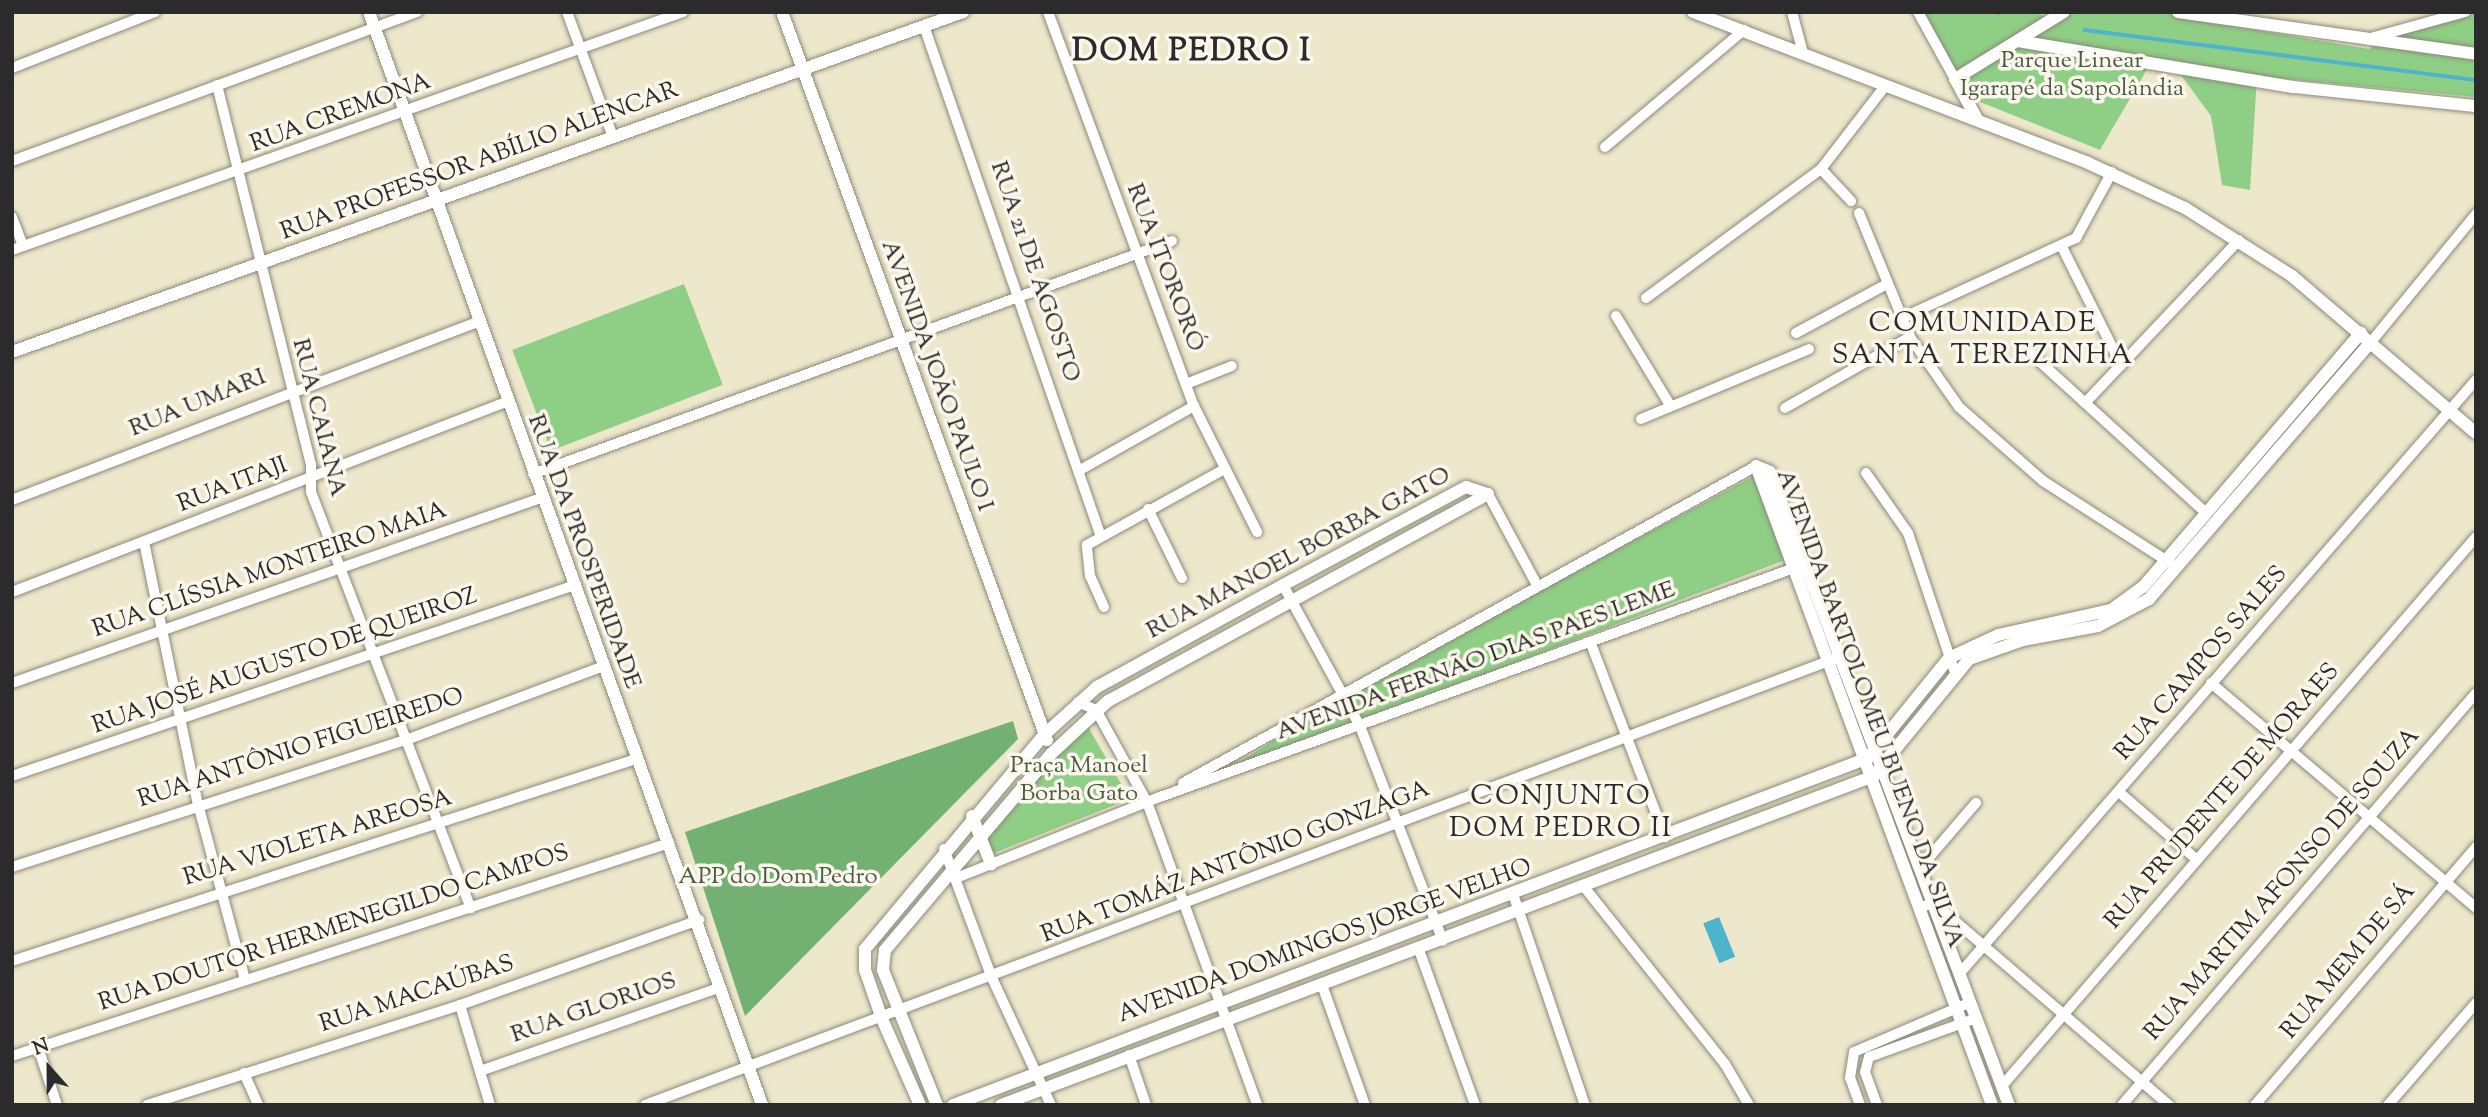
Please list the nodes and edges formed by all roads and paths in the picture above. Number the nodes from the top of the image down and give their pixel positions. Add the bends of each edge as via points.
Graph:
1 (155, 12) edge
2 (369, 12) edge
3 (417, 12) edge
4 (568, 12) edge
5 (682, 12) edge
6 (782, 12) edge
7 (963, 12) edge
8 (1048, 12) edge
9 (1693, 12) edge
10 (1792, 12) edge
11 (1919, 12) edge
12 (2178, 12) edge
13 (2465, 12) edge
14 (2059, 13) edge
15 (2220, 15) edge
16 (2434, 16) edge
17 (2260, 18) edge
18 (924, 26) junction
19 (375, 28) junction
20 (1744, 30) junction
21 (2364, 40) junction
22 (2018, 41) junction
23 (581, 49) junction
24 (1802, 50) junction
25 (2476, 54) edge
26 (801, 67) junction
27 (12, 68) edge
28 (1955, 79) junction
29 (217, 85) junction
30 (1886, 85) junction
31 (2476, 106) edge
32 (405, 113) junction
33 (1977, 119) junction
34 (613, 137) junction
35 (1605, 147) dead end
36 (12, 161) edge
37 (1821, 169) junction
38 (2112, 172) junction
39 (237, 173) junction
40 (438, 201) junction
41 (1851, 201) dead end
42 (1859, 213) dead end
43 (2476, 214) edge
44 (12, 217) edge
45 (2239, 240) junction
46 (1172, 241) dead end
47 (2062, 247) junction
48 (18, 248) edge
49 (1136, 254) junction
50 (257, 265) junction
51 (1887, 284) junction
52 (1022, 294) junction
53 (1646, 298) dead end
54 (1616, 316) dead end
55 (1902, 318) junction
56 (480, 321) junction
57 (1796, 333) dead end
58 (1910, 337) junction
59 (2366, 337) junction
60 (901, 341) junction
61 (1809, 349) dead end
62 (2027, 350) dead end
63 (12, 352) edge
64 (2121, 365) junction
65 (1231, 366) dead end
66 (2476, 380) edge
67 (1185, 384) junction
68 (290, 390) junction
69 (506, 401) junction
70 (2085, 404) junction
71 (1670, 405) junction
72 (1194, 406) junction
73 (1785, 408) dead end
74 (2450, 411) junction
75 (1641, 419) dead end
76 (2476, 433) edge
77 (1756, 467) joint
78 (1080, 470) junction
79 (1223, 470) junction
80 (1866, 473) dead end
81 (533, 474) junction
82 (312, 478) junction
83 (1488, 494) junction
84 (541, 498) junction
85 (12, 500) edge
86 (1148, 509) junction
87 (2205, 512) junction
88 (1257, 532) dead end
89 (1100, 534) junction
90 (2476, 537) edge
91 (144, 542) junction
92 (2167, 561) junction
93 (1799, 566) junction
94 (340, 567) junction
95 (2178, 569) junction
96 (1182, 578) dead end
97 (1283, 584) junction
98 (1537, 585) junction
99 (572, 586) junction
100 (12, 592) edge
101 (1290, 597) junction
102 (2130, 606) junction
103 (1104, 607) dead end
104 (163, 631) junction
105 (1591, 644) junction
106 (373, 656) junction
107 (1835, 659) junction
108 (1952, 664) junction
109 (601, 667) junction
110 (12, 683) edge
111 (2211, 683) junction
112 (1343, 691) junction
113 (2476, 693) edge
114 (1079, 702) junction
115 (1096, 710) junction
116 (180, 720) junction
117 (1360, 726) junction
118 (1045, 734) junction
119 (1627, 738) junction
120 (406, 740) junction
121 (2292, 751) junction
122 (1052, 753) junction
123 (1871, 753) junction
124 (636, 760) junction
125 (1878, 771) junction
126 (12, 776) edge
127 (2119, 792) junction
128 (1160, 797) junction
129 (1147, 802) junction
130 (1976, 803) dead end
131 (198, 804) junction
132 (972, 816) junction
133 (2369, 817) junction
134 (439, 824) junction
135 (1398, 824) junction
136 (1665, 837) junction
137 (977, 841) junction
138 (669, 843) junction
139 (2476, 847) edge
140 (944, 849) junction
141 (2196, 859) junction
142 (991, 864) junction
143 (12, 867) edge
144 (1920, 868) junction
145 (955, 874) junction
146 (2445, 882) junction
147 (1585, 888) junction
148 (221, 891) junction
149 (1513, 894) junction
150 (1934, 903) junction
151 (1186, 904) junction
152 (1921, 907) junction
153 (471, 908) junction
154 (2476, 908) edge
155 (1518, 912) junction
156 (699, 920) junction
157 (1436, 922) junction
158 (1443, 941) junction
159 (1986, 948) junction
160 (1419, 950) junction
161 (12, 961) edge
162 (1960, 974) junction
163 (992, 978) junction
164 (245, 980) junction
165 (1322, 985) junction
166 (721, 987) junction
167 (1221, 1002) junction
168 (1971, 1002) junction
169 (2476, 1003) edge
170 (460, 1005) junction
171 (1957, 1007) junction
172 (2064, 1012) junction
173 (898, 1013) junction
174 (1977, 1018) junction
175 (882, 1019) junction
176 (1226, 1020) junction
177 (1963, 1024) junction
178 (37, 1047) junction
179 (1129, 1055) junction
180 (12, 1056) edge
181 (749, 1068) junction
182 (480, 1071) junction
183 (1865, 1072) junction
184 (244, 1073) junction
185 (1035, 1073) junction
186 (1850, 1078) junction
187 (2142, 1081) junction
188 (2002, 1086) junction
189 (1045, 1088) junction
190 (57, 1105) edge
191 (147, 1105) edge
192 (258, 1105) edge
193 (490, 1105) edge
194 (645, 1105) edge
195 (762, 1105) edge
196 (920, 1105) edge
197 (937, 1105) edge
198 (953, 1105) edge
199 (1001, 1105) edge
200 (1051, 1105) edge
201 (1146, 1105) edge
202 (1257, 1105) edge
203 (1365, 1105) edge
204 (1475, 1105) edge
205 (1585, 1105) edge
206 (1749, 1105) edge
207 (1860, 1105) edge
208 (1877, 1105) edge
209 (1992, 1105) edge
210 (2009, 1105) edge
211 (2122, 1105) edge
212 (2169, 1105) edge
213 (2255, 1105) edge
214 (2388, 1105) edge

1 - 27 street
2 - 19 street, RUA DA PROSPERIDADE
3 - 19 street
4 - 23 street
5 - 23 street, RUA CREMONA
6 - 26 street, AVENIDA JOÃO PAULO I
7 - 18 street, RUA PROFESSOR ABÍLIO ALENCAR
8 - 49 street, RUA ITORORÓ
9 - 20 street
10 - 24 street
11 - 28 street
12 - 15 street
13 - 16 street
14 - 22 street
15 - 17 street
16 - 21 street
17 - 21 street
18 - 26 street, RUA PROFESSOR ABÍLIO ALENCAR
18 - 52 street, RUA 21 DE AGOSTO
19 - 29 street
19 - 32 street, RUA DA PROSPERIDADE
20 - 24 street
20 - 35 street
21 - 25 street
22 - 28 street
22 - 31 street via 2294,88
23 - 32 street, RUA CREMONA
23 - 34 street
24 - 30 street
26 - 34 street, RUA PROFESSOR ABÍLIO ALENCAR
26 - 60 street, AVENIDA JOÃO PAULO I
28 - 33 street
29 - 36 street
29 - 39 street, RUA CAIANA
30 - 33 street
30 - 37 street
32 - 39 street, RUA CREMONA
32 - 40 street, RUA DA PROSPERIDADE
33 - 38 street
34 - 40 street, RUA PROFESSOR ABÍLIO ALENCAR
37 - 41 street
37 - 53 street
38 - 45 street
38 - 47 street via 2099,205
39 - 48 street, RUA CREMONA
39 - 50 street, RUA CAIANA
40 - 50 street, RUA PROFESSOR ABÍLIO ALENCAR
40 - 56 street, RUA DA PROSPERIDADE
42 - 51 street
43 - 59 street
44 - 48 street
45 - 59 street
45 - 64 street
46 - 49 street
47 - 55 street
47 - 64 street
49 - 52 street
49 - 67 street, RUA ITORORÓ
50 - 63 street, RUA PROFESSOR ABÍLIO ALENCAR
50 - 68 street, RUA CAIANA
51 - 55 street
51 - 57 street
52 - 60 street
52 - 78 street, RUA 21 DE AGOSTO
54 - 71 street via 1648,359
55 - 58 street
56 - 68 street, RUA UMARI
56 - 69 street, RUA DA PROSPERIDADE
58 - 73 street
58 - 92 street via 1959,407 2009,452
59 - 74 street
59 - 87 street
59 - 95 street
60 - 81 street
60 - 118 street, AVENIDA JOÃO PAULO I
61 - 71 street
62 - 70 street
64 - 70 street
65 - 67 street
66 - 74 street, RUA CAMPOS SALES
67 - 72 street, RUA ITORORÓ
68 - 82 street, RUA CAIANA
68 - 85 street, RUA UMARI
69 - 81 street, RUA DA PROSPERIDADE
69 - 82 street, RUA ITAJI
70 - 87 street
71 - 75 street
72 - 78 street
72 - 79 street, RUA ITORORÓ
74 - 76 street
74 - 111 street, RUA CAMPOS SALES
77 - 93 street, AVENIDA BARTOLOMEU BUENO DA SILVA via 1770,472
77 - 98 street, AVENIDA FERNÃO DIAS PAES LEME
78 - 89 street, RUA 21 DE AGOSTO
79 - 86 street
79 - 88 street, RUA ITORORÓ
80 - 108 street via 1908,533
81 - 84 street, RUA DA PROSPERIDADE
82 - 91 street, RUA ITAJI
82 - 94 street, RUA CAIANA via 311,492
83 - 97 street, RUA MANOEL BORBA GATO via 1475,485 1466,487
83 - 98 street
83 - 101 street, RUA MANOEL BORBA GATO
84 - 94 street, RUA CLÍSSIA MONTEIRO MAIA
84 - 99 street, RUA DA PROSPERIDADE
86 - 89 street
86 - 96 street
87 - 92 street
89 - 103 street via 1086,556
90 - 121 street, RUA PRUDENTE DE MORAES
91 - 100 street, RUA ITAJI
91 - 104 street
92 - 95 street
92 - 102 street
93 - 105 street, AVENIDA FERNÃO DIAS PAES LEME
93 - 107 street, AVENIDA BARTOLOMEU BUENO DA SILVA
94 - 104 street, RUA CLÍSSIA MONTEIRO MAIA
94 - 106 street, RUA CAIANA
95 - 102 street
97 - 101 street
97 - 114 street, RUA MANOEL BORBA GATO
98 - 112 street, AVENIDA FERNÃO DIAS PAES LEME
99 - 106 street, RUA JOSÉ AUGUSTO DE QUEIROZ
99 - 109 street, RUA DA PROSPERIDADE
101 - 112 street
101 - 115 street, RUA MANOEL BORBA GATO
102 - 108 street via 2098,626 1990,649
104 - 110 street, RUA CLÍSSIA MONTEIRO MAIA
104 - 116 street
105 - 117 street, AVENIDA FERNÃO DIAS PAES LEME
105 - 119 street
106 - 116 street, RUA JOSÉ AUGUSTO DE QUEIROZ
106 - 120 street, RUA CAIANA
107 - 119 street, RUA TOMÁZ ANTÔNIO GONZAGA
107 - 123 street, AVENIDA BARTOLOMEU BUENO DA SILVA
108 - 123 street
108 - 125 street
109 - 120 street, RUA ANTÔNIO FIGUEIREDO
109 - 124 street, RUA DA PROSPERIDADE
111 - 121 street
111 - 127 street, RUA CAMPOS SALES
112 - 117 street
112 - 128 street, AVENIDA FERNÃO DIAS PAES LEME
113 - 133 street, RUA MARTIM AFONSO DE SOUZA
114 - 115 street
114 - 118 street, RUA MANOEL BORBA GATO
115 - 122 street, RUA MANOEL BORBA GATO
115 - 129 street
116 - 126 street, RUA JOSÉ AUGUSTO DE QUEIROZ
116 - 131 street
117 - 128 street, AVENIDA FERNÃO DIAS PAES LEME
117 - 135 street
118 - 122 street, AVENIDA JOÃO PAULO I
118 - 132 street, RUA MANOEL BORBA GATO
119 - 135 street, RUA TOMÁZ ANTÔNIO GONZAGA
119 - 136 street
120 - 131 street, RUA ANTÔNIO FIGUEIREDO
120 - 134 street, RUA CAIANA
121 - 133 street
121 - 141 street, RUA PRUDENTE DE MORAES
122 - 137 street, RUA MANOEL BORBA GATO
123 - 125 street, AVENIDA BARTOLOMEU BUENO DA SILVA
123 - 136 street, AVENIDA DOMINGOS JORGE VELHO
124 - 134 street, RUA VIOLETA AREOSA
124 - 138 street, RUA DA PROSPERIDADE
125 - 144 street, AVENIDA BARTOLOMEU BUENO DA SILVA
125 - 147 street, AVENIDA DOMINGOS JORGE VELHO
125 - 152 street, AVENIDA BARTOLOMEU BUENO DA SILVA
127 - 141 street
127 - 159 street, RUA CAMPOS SALES
128 - 129 street, AVENIDA FERNÃO DIAS PAES LEME
129 - 142 street, AVENIDA FERNÃO DIAS PAES LEME
129 - 151 street
130 - 144 street
131 - 143 street, RUA ANTÔNIO FIGUEIREDO
131 - 148 street
132 - 137 street
132 - 140 street, RUA MANOEL BORBA GATO
133 - 146 street
133 - 187 street, RUA MARTIM AFONSO DE SOUZA
134 - 148 street, RUA VIOLETA AREOSA
134 - 153 street, RUA CAIANA
135 - 151 street, RUA TOMÁZ ANTÔNIO GONZAGA
135 - 157 street
136 - 149 street, AVENIDA DOMINGOS JORGE VELHO
137 - 142 street
137 - 145 street, RUA MANOEL BORBA GATO
138 - 153 street, RUA DOUTOR HERMENEGILDO CAMPOS
138 - 156 street, RUA DA PROSPERIDADE
139 - 146 street, RUA MEM DE SÁ
140 - 145 street
140 - 175 street, RUA MANOEL BORBA GATO via 865,948 865,970
141 - 172 street, RUA PRUDENTE DE MORAES
142 - 145 street, AVENIDA FERNÃO DIAS PAES LEME
144 - 150 street, AVENIDA BARTOLOMEU BUENO DA SILVA
145 - 163 street
145 - 173 street, RUA MANOEL BORBA GATO via 885,950 883,970
146 - 154 street
146 - 213 street, RUA MEM DE SÁ
147 - 155 street, AVENIDA DOMINGOS JORGE VELHO
147 - 206 street via 1725,1064
148 - 161 street, RUA VIOLETA AREOSA
148 - 164 street
149 - 155 street
149 - 157 street, AVENIDA DOMINGOS JORGE VELHO
150 - 152 street
150 - 159 street
150 - 162 street, AVENIDA BARTOLOMEU BUENO DA SILVA
151 - 163 street, RUA TOMÁZ ANTÔNIO GONZAGA
151 - 167 street
152 - 171 street, AVENIDA BARTOLOMEU BUENO DA SILVA
153 - 164 street, RUA DOUTOR HERMENEGILDO CAMPOS
155 - 158 street, AVENIDA DOMINGOS JORGE VELHO
155 - 205 street
156 - 166 street, RUA DA PROSPERIDADE
156 - 170 street, RUA MACAÚBAS
157 - 158 street
157 - 167 street, AVENIDA DOMINGOS JORGE VELHO
158 - 160 street, AVENIDA DOMINGOS JORGE VELHO
159 - 162 street, RUA CAMPOS SALES
159 - 172 street
160 - 165 street, AVENIDA DOMINGOS JORGE VELHO
160 - 204 street
162 - 168 street, AVENIDA BARTOLOMEU BUENO DA SILVA
163 - 173 street, RUA TOMÁZ ANTÔNIO GONZAGA
163 - 185 street
164 - 178 street, RUA DOUTOR HERMENEGILDO CAMPOS
165 - 176 street, AVENIDA DOMINGOS JORGE VELHO
165 - 203 street
166 - 181 street, RUA DA PROSPERIDADE
166 - 182 street, RUA GLORIOS
167 - 176 street
167 - 185 street, AVENIDA DOMINGOS JORGE VELHO
168 - 171 street
168 - 174 street, AVENIDA BARTOLOMEU BUENO DA SILVA
169 - 214 street
170 - 182 street
170 - 184 street, RUA MACAÚBAS
171 - 177 street, AVENIDA BARTOLOMEU BUENO DA SILVA
171 - 186 street via 1865,1044 1854,1052
172 - 187 street
172 - 188 street, RUA PRUDENTE DE MORAES
173 - 175 street, RUA TOMÁZ ANTÔNIO GONZAGA
173 - 197 street, RUA MANOEL BORBA GATO
174 - 177 street
174 - 188 street, AVENIDA BARTOLOMEU BUENO DA SILVA
175 - 181 street, RUA TOMÁZ ANTÔNIO GONZAGA
175 - 196 street, RUA MANOEL BORBA GATO
176 - 179 street, AVENIDA DOMINGOS JORGE VELHO
176 - 202 street
177 - 183 street via 1874,1054
177 - 209 street, AVENIDA BARTOLOMEU BUENO DA SILVA
178 - 180 street, RUA DOUTOR HERMENEGILDO CAMPOS
178 - 190 street
179 - 189 street, AVENIDA DOMINGOS JORGE VELHO
179 - 201 street
181 - 194 street, RUA TOMÁZ ANTÔNIO GONZAGA
181 - 195 street, RUA DA PROSPERIDADE
182 - 193 street
183 - 186 street
183 - 208 street
184 - 191 street, RUA MACAÚBAS
184 - 192 street
185 - 189 street
185 - 198 street, AVENIDA DOMINGOS JORGE VELHO
186 - 207 street
187 - 211 street, RUA MARTIM AFONSO DE SOUZA
187 - 212 street
188 - 210 street, AVENIDA BARTOLOMEU BUENO DA SILVA
189 - 199 street, AVENIDA DOMINGOS JORGE VELHO
189 - 200 street

